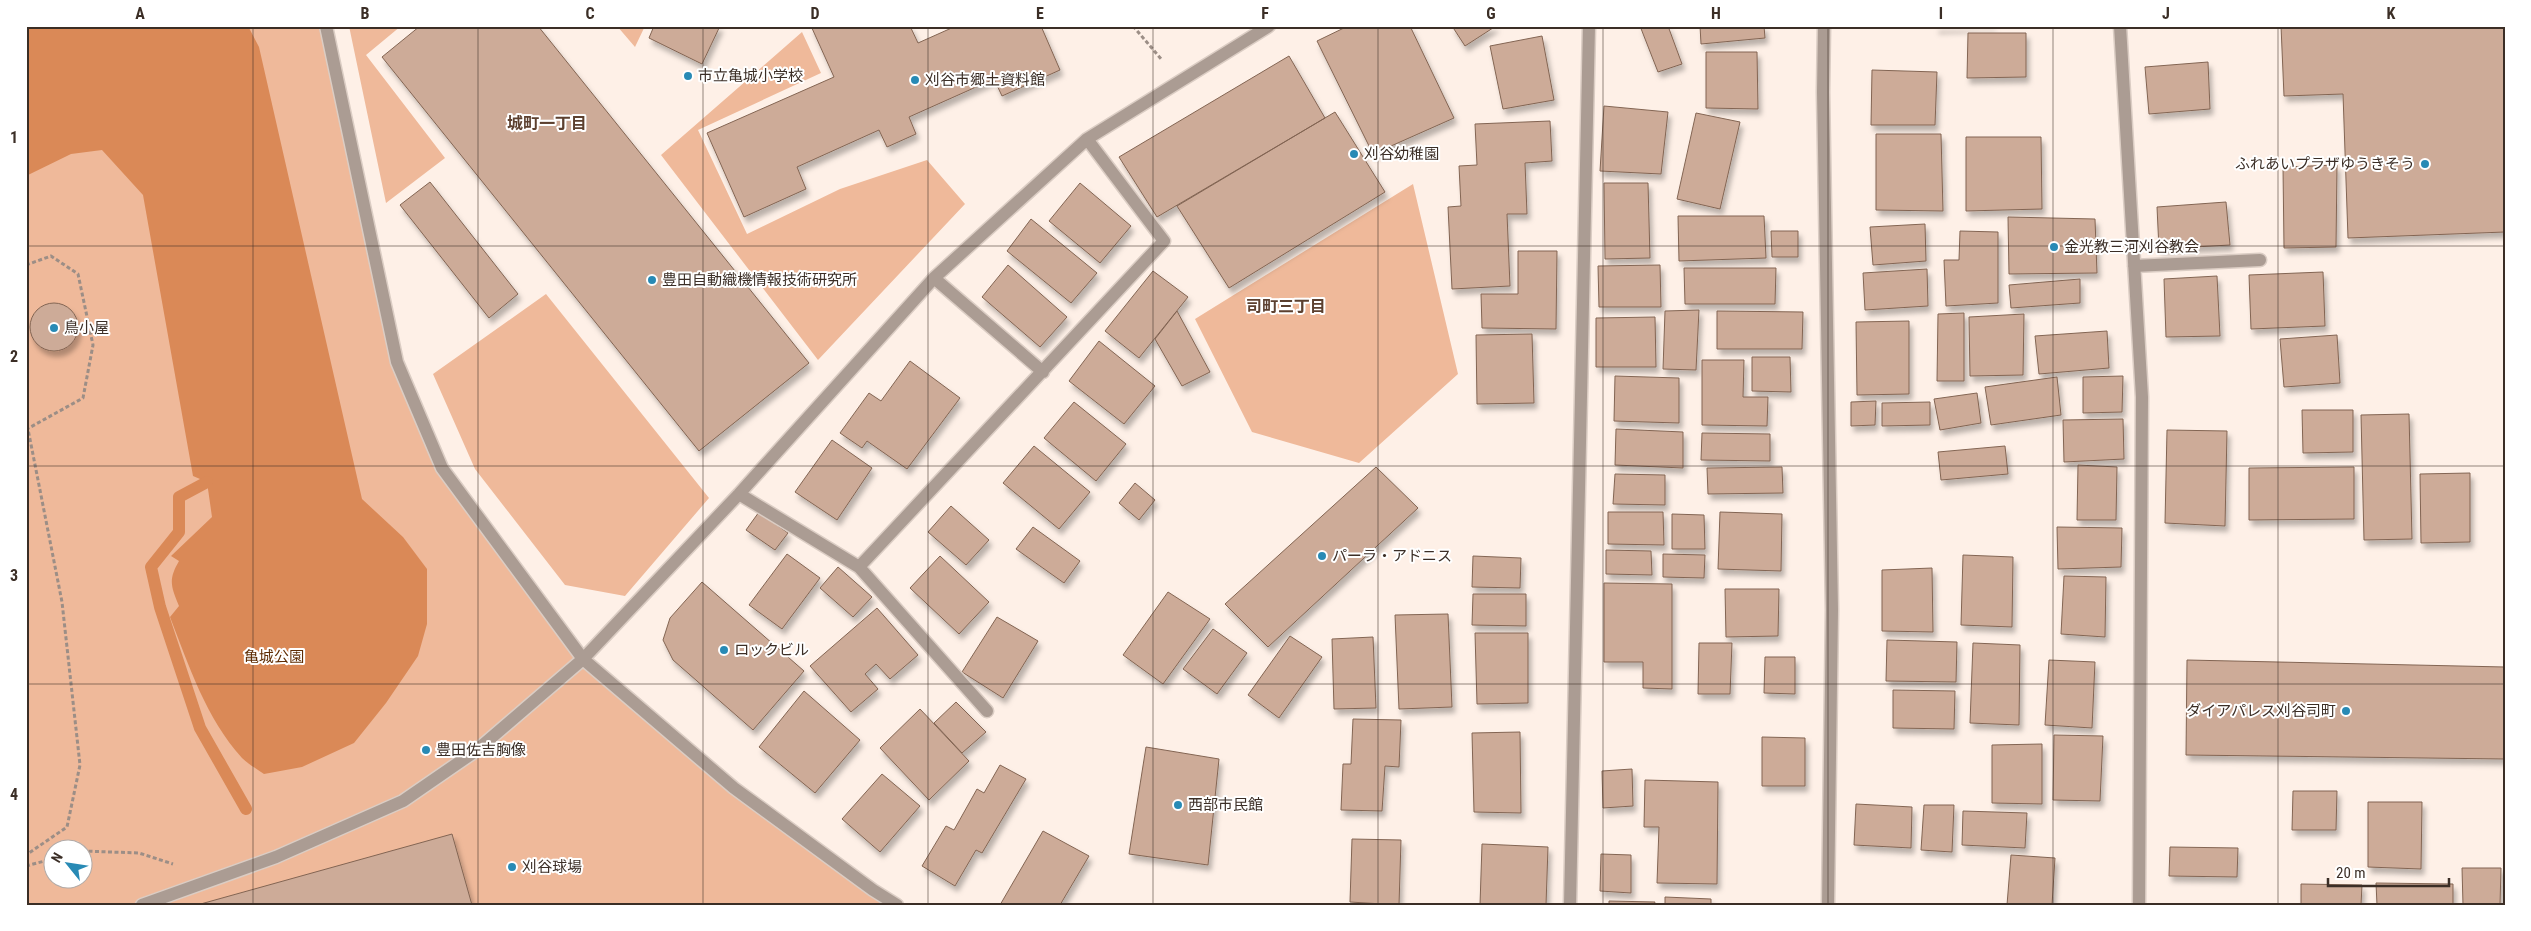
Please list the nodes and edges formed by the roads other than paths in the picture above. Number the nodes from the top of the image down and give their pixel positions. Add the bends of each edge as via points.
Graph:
1 (326, 26) edge
2 (1269, 26) edge
3 (1589, 26) edge
4 (1824, 26) edge
5 (2120, 26) edge
6 (1087, 139) junction
7 (2260, 260) dead end
8 (2134, 266) junction
9 (934, 278) junction
10 (1043, 372) junction
11 (739, 494) junction
12 (858, 567) junction
13 (583, 659) junction
14 (988, 712) dead end
15 (142, 905) edge
16 (897, 905) edge
17 (1570, 905) edge
18 (1828, 905) edge
19 (2139, 905) edge

1 - 13 street via 397,362 442,468
2 - 6 street
3 - 17 street
4 - 18 street via 1832,610
5 - 8 street
6 - 9 street
6 - 10 street via 1164,241
7 - 8 street
8 - 19 street via 2142,397
9 - 10 street
9 - 11 street
10 - 12 street
11 - 12 street
11 - 13 street
12 - 14 street
13 - 15 street via 477,750 403,801 276,857
13 - 16 street via 734,788

